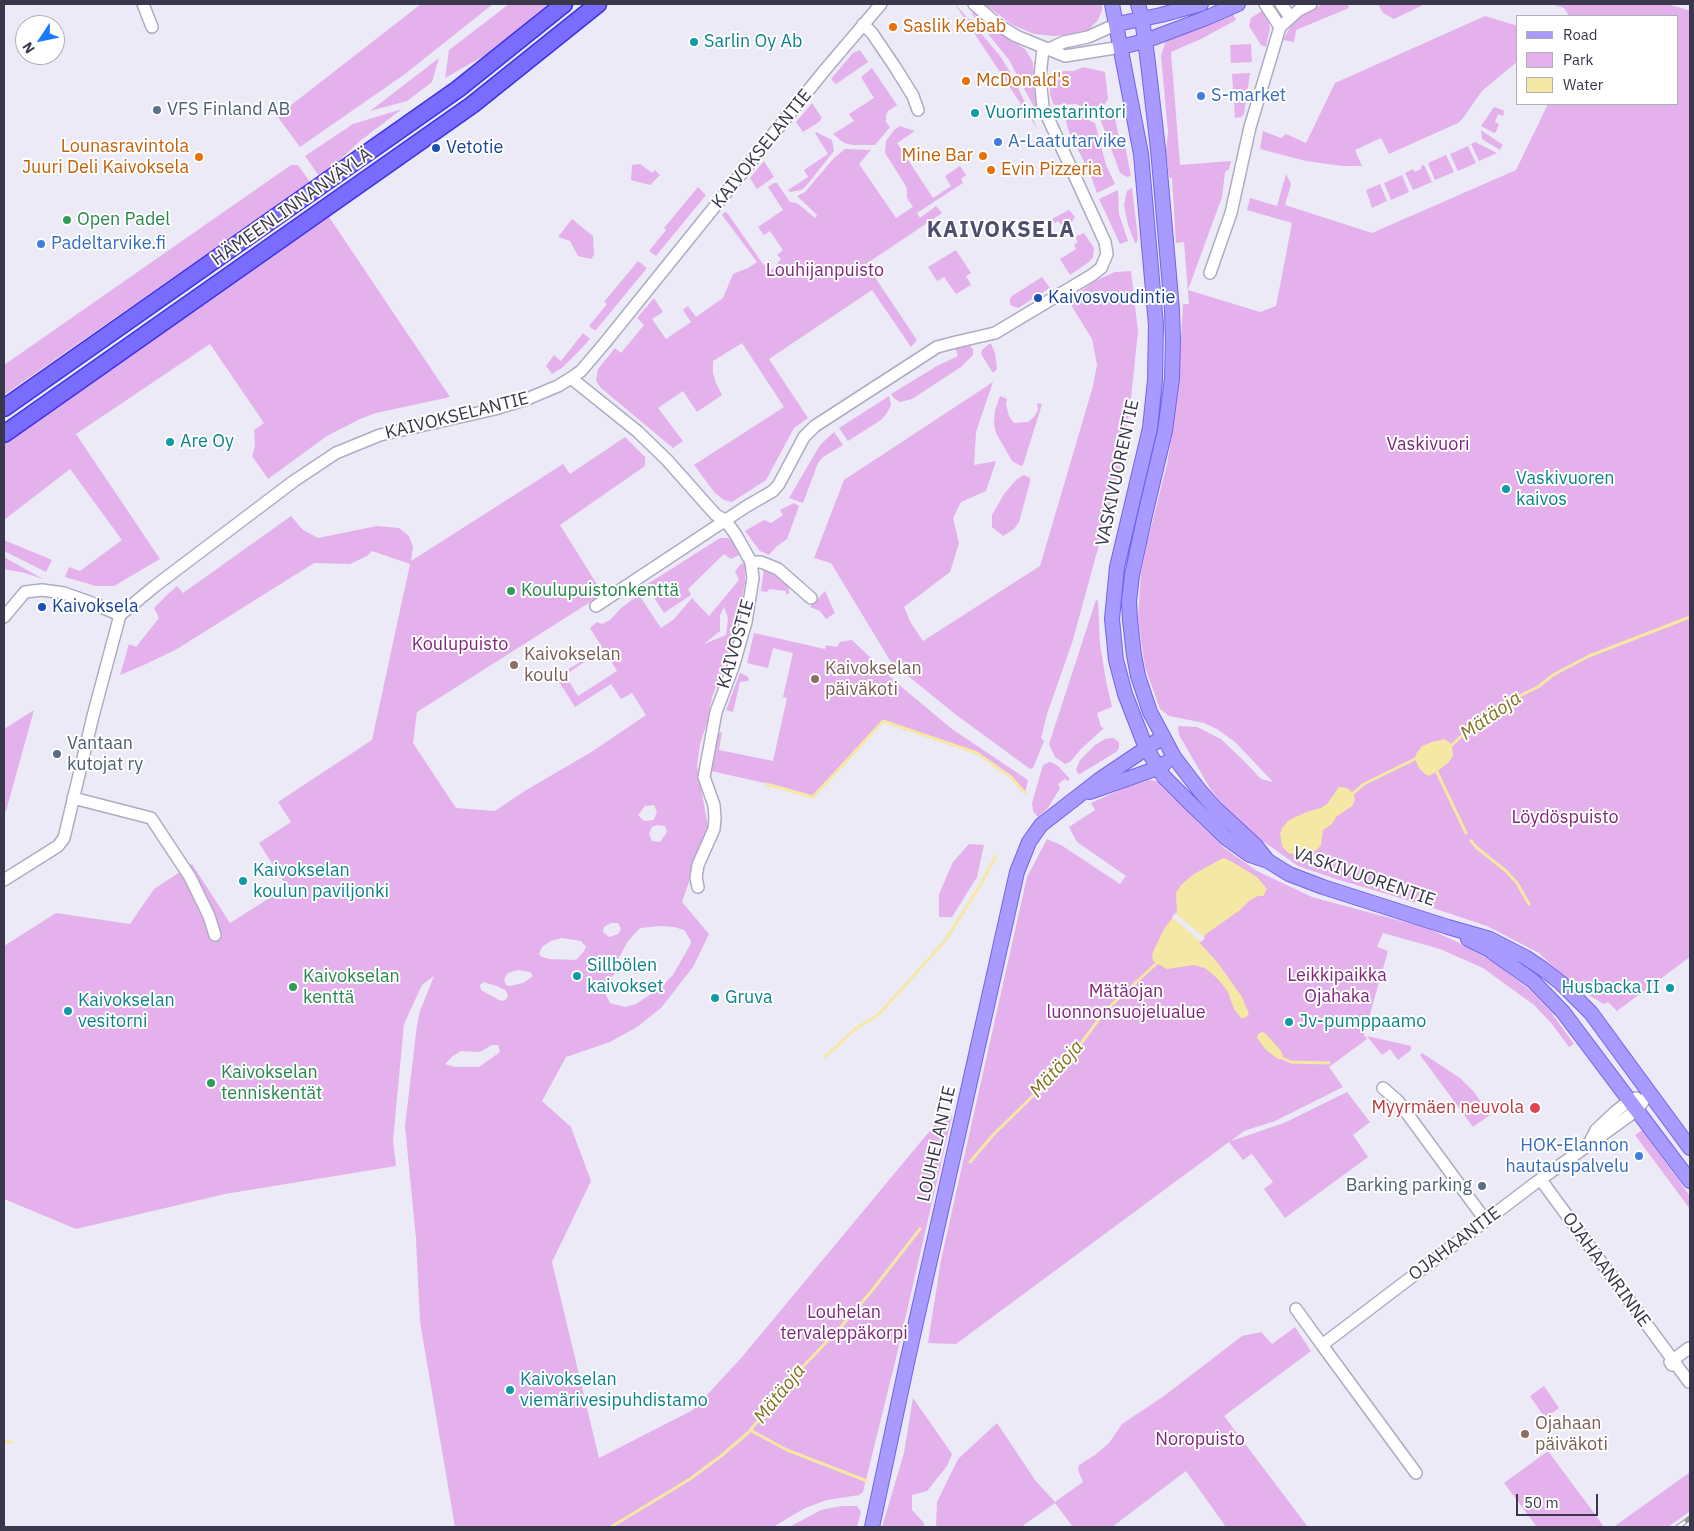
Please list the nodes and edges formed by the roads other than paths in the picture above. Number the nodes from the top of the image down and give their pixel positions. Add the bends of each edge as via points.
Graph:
1 (143, 4) edge
2 (564, 4) edge
3 (598, 4) edge
4 (881, 4) edge
5 (974, 4) edge
6 (1112, 4) edge
7 (1138, 4) edge
8 (1201, 4) edge
9 (1238, 4) edge
10 (1265, 4) edge
11 (1280, 4) edge
12 (1311, 4) edge
13 (1290, 17) junction
14 (1142, 19) junction
15 (863, 24) junction
16 (1117, 24) junction
17 (152, 27) dead end
18 (1280, 27) junction
19 (1145, 41) junction
20 (1121, 47) junction
21 (1046, 49) junction
22 (918, 110) dead end
23 (1210, 273) dead end
24 (572, 378) junction
25 (4, 408) edge
26 (4, 434) edge
27 (725, 520) junction
28 (751, 562) junction
29 (811, 598) dead end
30 (596, 606) dead end
31 (120, 615) junction
32 (4, 617) edge
33 (1163, 737) junction
34 (1146, 748) junction
35 (1174, 757) junction
36 (1158, 768) junction
37 (1082, 794) junction
38 (73, 798) junction
39 (1268, 861) junction
40 (4, 880) edge
41 (698, 887) dead end
42 (1448, 927) junction
43 (215, 936) dead end
44 (1383, 1088) dead end
45 (1649, 1092) junction
46 (1634, 1105) junction
47 (1690, 1148) edge
48 (1541, 1180) junction
49 (1690, 1181) edge
50 (1486, 1221) junction
51 (1296, 1309) dead end
52 (1322, 1345) junction
53 (1690, 1350) edge
54 (1672, 1360) junction
55 (1690, 1382) edge
56 (1416, 1473) dead end
57 (872, 1527) edge

1 - 17 street
2 - 25 highway, HÄMEENLINNANVÄYLÄ via 436,105
3 - 26 highway, HÄMEENLINNANVÄYLÄ via 472,105
4 - 15 street, KAIVOKSELANTIE
5 - 21 street via 1007,30
6 - 16 main road, VASKIVUORENTIE
7 - 14 main road, VASKIVUORENTIE
8 - 14 main road
9 - 19 main road
10 - 18 street
11 - 13 street
12 - 13 street
13 - 18 street
14 - 16 main road
14 - 19 main road, VASKIVUORENTIE
15 - 22 street via 910,90
15 - 24 street, KAIVOKSELANTIE via 604,344
16 - 20 main road, VASKIVUORENTIE
16 - 21 street
18 - 23 street via 1250,127 1231,213
19 - 20 main road
19 - 33 main road, VASKIVUORENTIE via 1172,310 1172,378 1165,430 1144,515 1129,601 1138,676 1150,712
20 - 21 street via 1065,56
20 - 34 main road, VASKIVUORENTIE via 1141,154 1156,343 1150,428 1117,567 1112,619 1116,660
21 - 27 street via 1040,83 1043,108 1106,242 1104,264 1092,275 995,334 937,347 815,426 804,437 773,491
24 - 27 street, KAIVOSTIE via 656,449 716,515
24 - 31 street, KAIVOKSELANTIE via 527,400 380,435 336,453 154,586
27 - 28 street, KAIVOSTIE
27 - 30 street
28 - 29 street via 761,562 778,569
28 - 41 street, KAIVOSTIE via 753,578 746,622 716,712 704,778 715,818 714,829 698,865
31 - 32 street via 64,593 42,590 25,592
31 - 38 street
33 - 34 main road, LOUHELANTIE
33 - 35 main road, VASKIVUORENTIE
34 - 36 main road, VASKIVUORENTIE
34 - 37 main road, LOUHELANTIE
35 - 36 main road, LOUHELANTIE
35 - 39 main road, VASKIVUORENTIE via 1217,810
36 - 37 main road, LOUHELANTIE
36 - 39 main road, VASKIVUORENTIE via 1226,838 1250,855
37 - 57 main road, LOUHELANTIE via 1041,825 1029,842 1017,872
38 - 40 street via 64,838 58,846
38 - 43 street via 151,818 190,877
39 - 42 main road, VASKIVUORENTIE via 1289,874
42 - 45 main road, VASKIVUORENTIE via 1490,939 1525,957 1561,983 1591,1013
42 - 46 main road, VASKIVUORENTIE via 1533,981 1563,1012
44 - 50 street via 1398,1101
45 - 46 street, OJAHAANTIE
45 - 47 main road, VASKIVUORENTIE
46 - 48 street, OJAHAANTIE via 1596,1130 1589,1144
46 - 49 main road, VASKIVUORENTIE
48 - 50 street, OJAHAANTIE
48 - 54 street, OJAHAANRINNE
50 - 52 street, OJAHAANTIE
51 - 52 street
52 - 56 street
53 - 54 street via 1688,1348
54 - 55 street, OJAHAANRINNE

